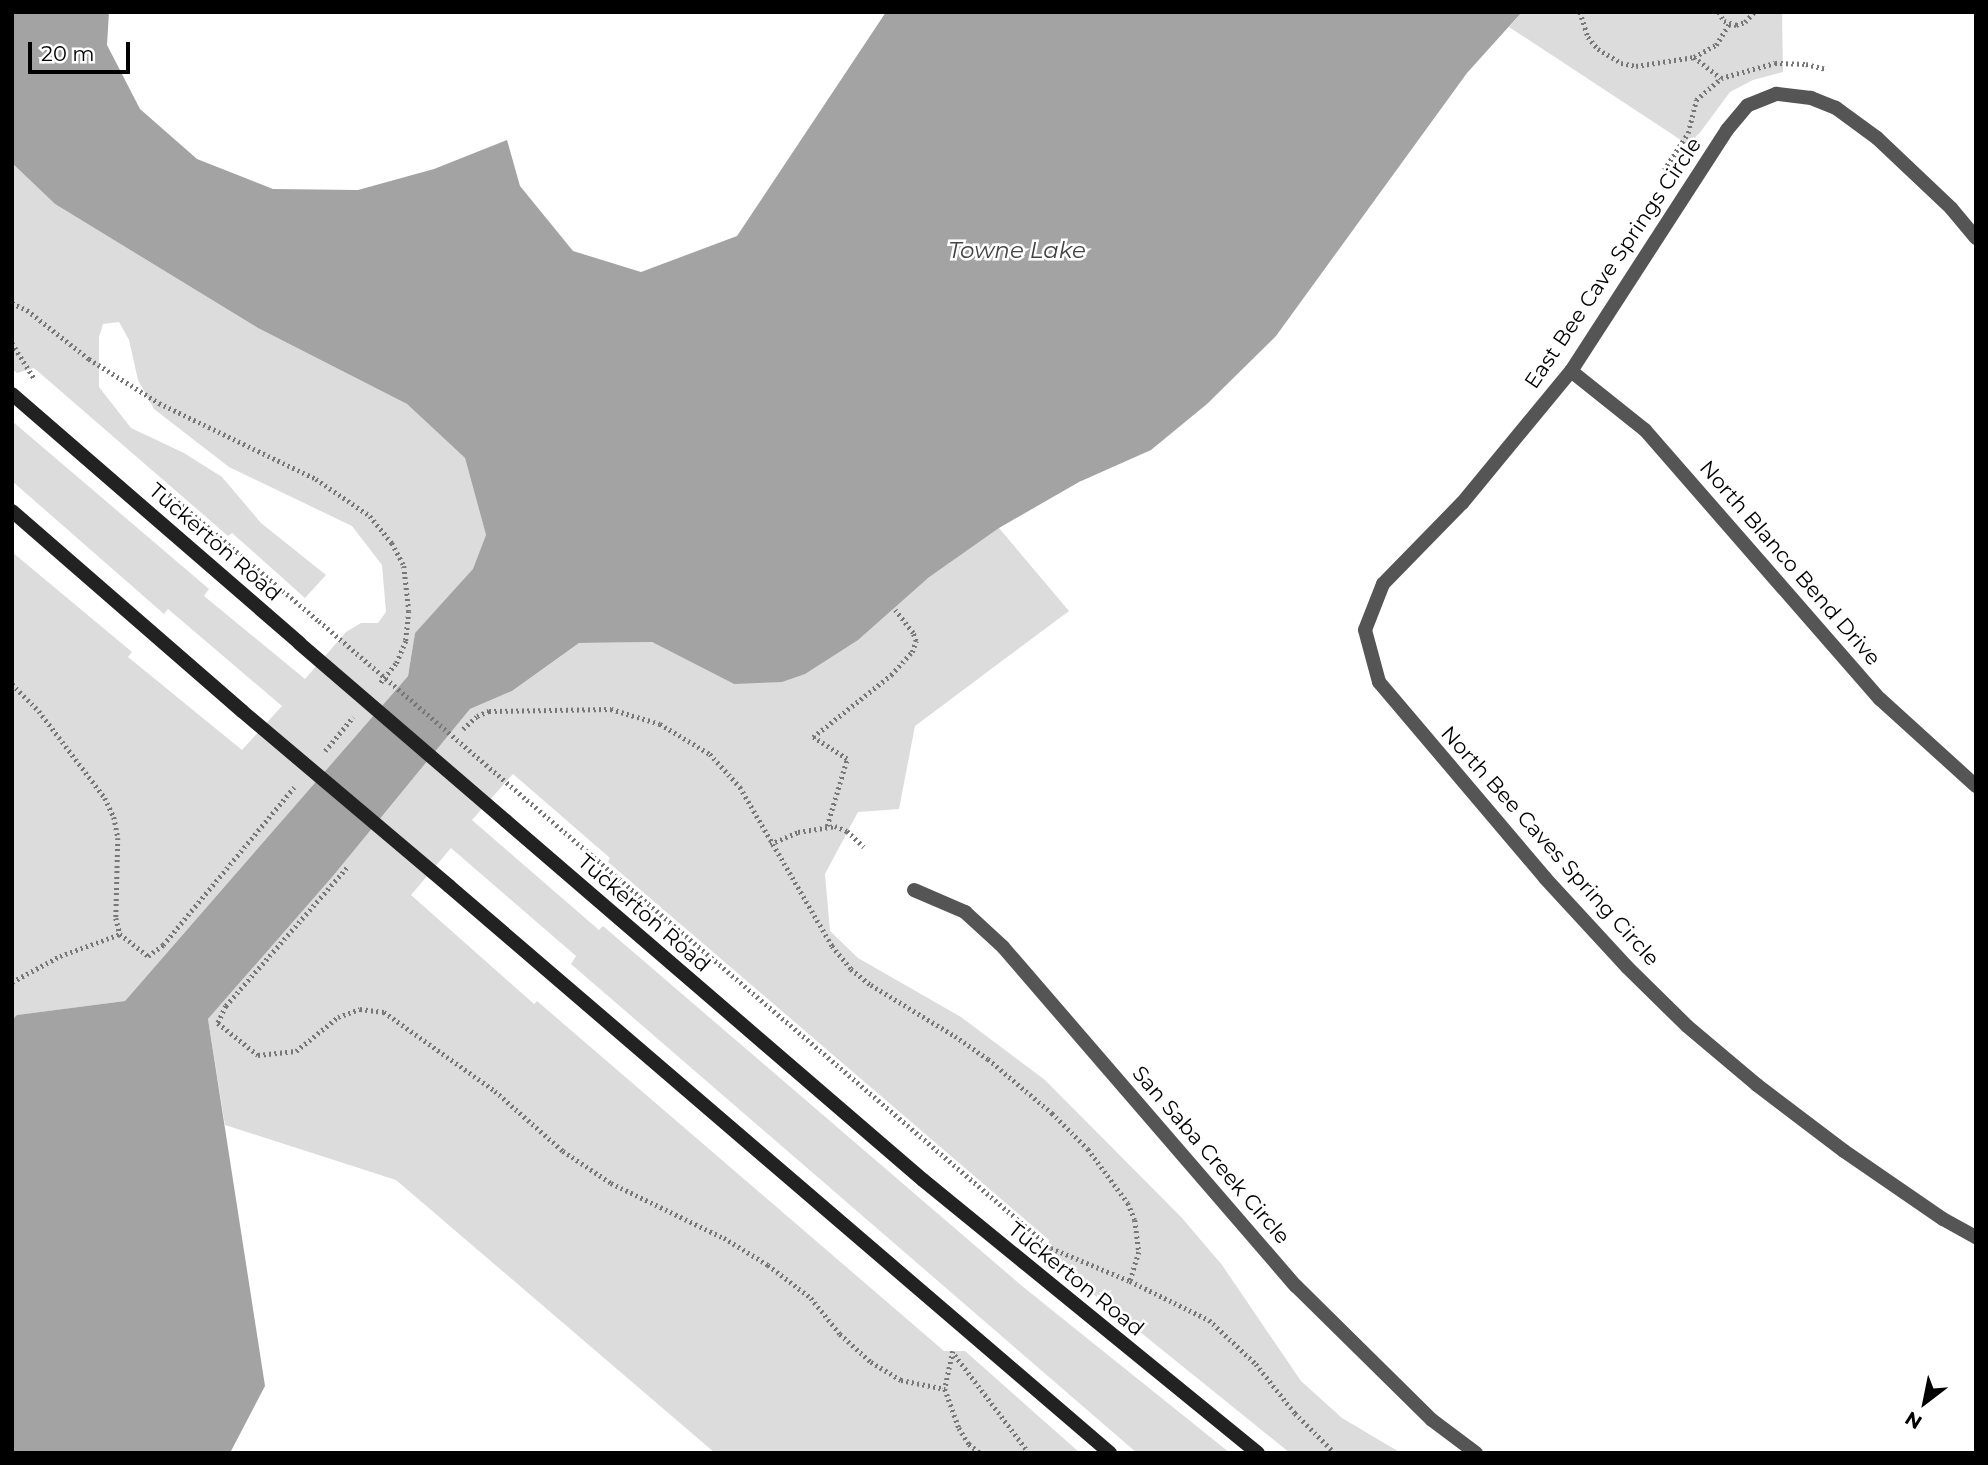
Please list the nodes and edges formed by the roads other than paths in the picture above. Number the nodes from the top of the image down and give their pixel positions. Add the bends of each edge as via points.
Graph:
1 (1976, 238) edge
2 (1571, 371) junction
3 (12, 394) edge
4 (12, 510) edge
5 (1365, 630) joint
6 (1976, 786) edge
7 (914, 890) dead end
8 (1976, 1237) edge
9 (1110, 1453) edge
10 (1258, 1453) edge
11 (1476, 1453) edge

1 - 2 street, East Bee Cave Springs Circle via 1877,138 1836,108 1811,98 1776,94 1747,106 1727,130
2 - 5 street, East Bee Cave Springs Circle via 1462,503 1383,583
2 - 6 street, North Blanco Bend Drive via 1645,430 1880,699
3 - 10 main road, Tuckerton Road, bridge via 923,1180
4 - 9 main road, bridge
5 - 8 street, North Bee Caves Spring Circle via 1379,682 1627,967 1756,1085 1866,1166
7 - 11 street, San Saba Creek Circle via 965,912 1003,947 1297,1286 1432,1420

